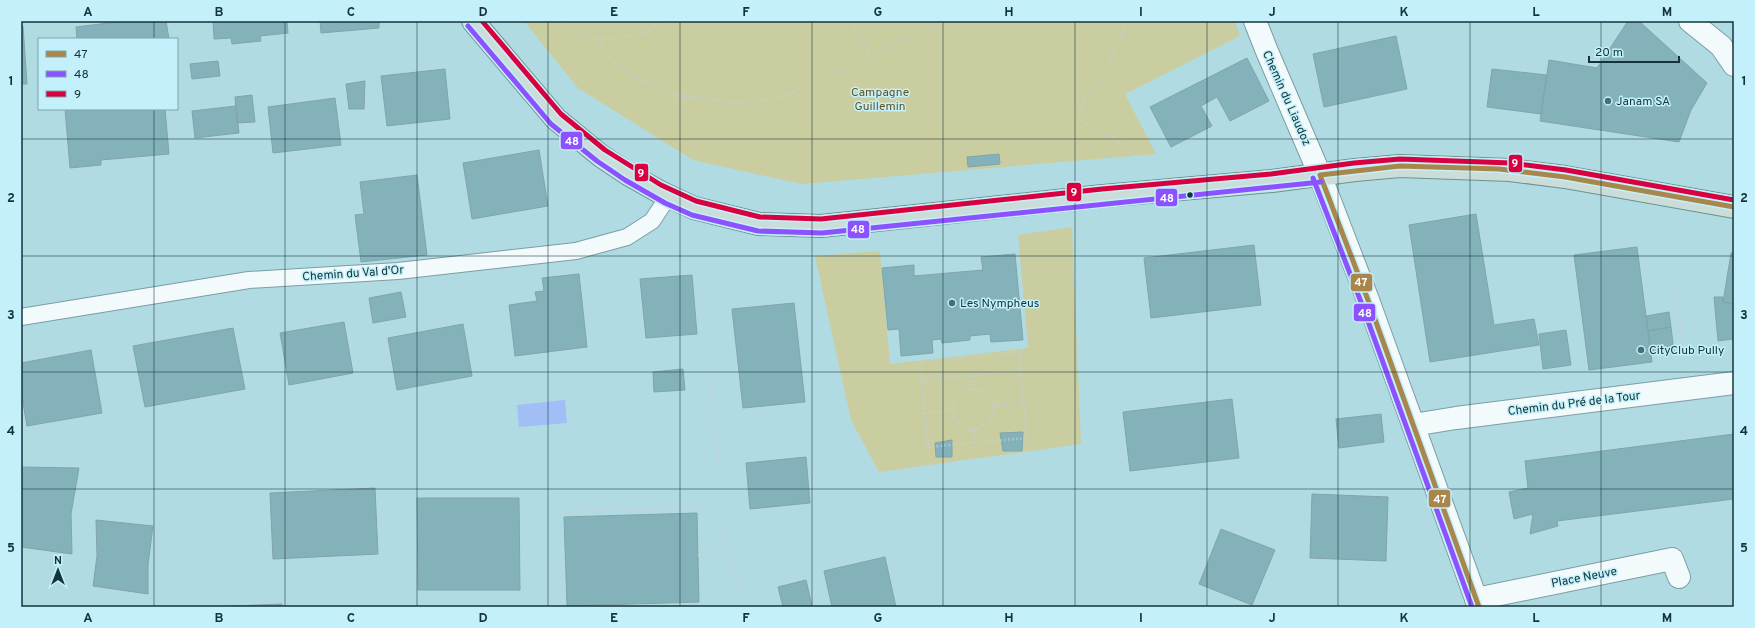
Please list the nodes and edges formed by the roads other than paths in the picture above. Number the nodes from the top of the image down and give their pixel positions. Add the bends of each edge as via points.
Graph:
1 (473, 21) edge
2 (1255, 21) edge
3 (1690, 21) edge
4 (1734, 65) edge
5 (1320, 175) junction
6 (668, 197) junction
7 (1734, 207) edge
8 (21, 317) edge
9 (1734, 383) edge
10 (1413, 425) junction
11 (1679, 577) dead end
12 (1478, 603) edge

1 - 6 main road via 556,119 601,156
2 - 5 street, Chemin du Liaudoz
3 - 4 street via 1721,46
5 - 6 main road via 820,226 759,224 694,208
5 - 7 main road via 1400,166 1499,169 1565,177
5 - 10 street, Chemin du Liaudoz
6 - 8 lane, Chemin du Val d'Or via 652,221 627,237 576,251 398,271 249,280
9 - 10 street, Chemin du Pré de la Tour
10 - 12 street, Chemin du Liaudoz
11 - 12 street, Place Neuve via 1672,559

